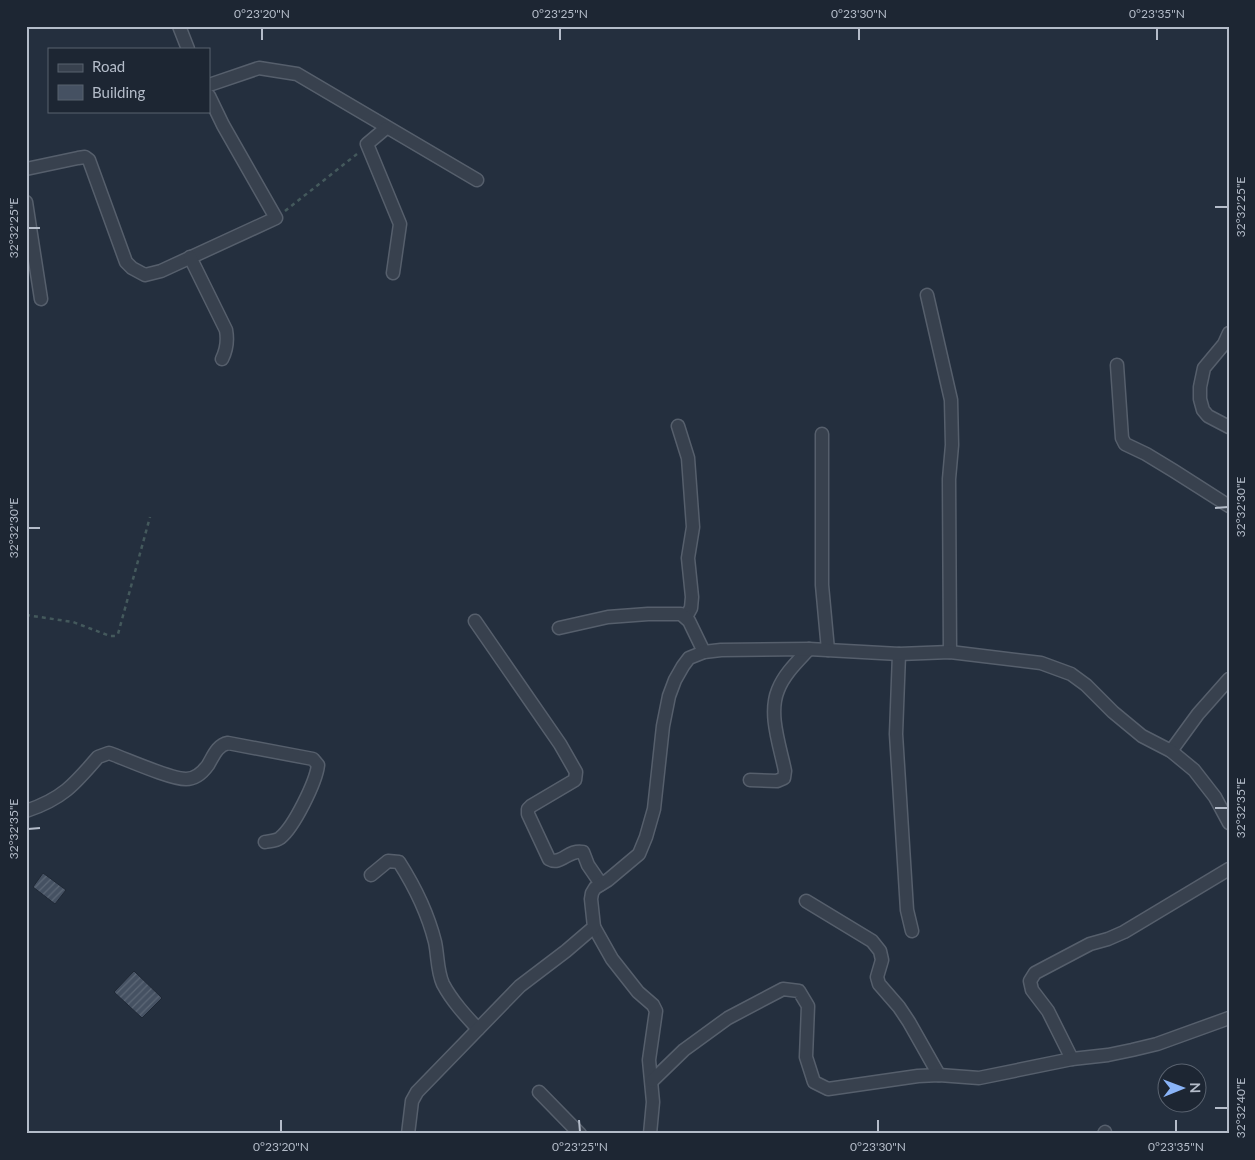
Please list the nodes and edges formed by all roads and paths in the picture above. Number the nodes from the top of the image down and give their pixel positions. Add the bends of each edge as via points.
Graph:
1 (179, 26) edge
2 (188, 48) edge
3 (210, 85) edge
4 (210, 98) edge
5 (386, 128) junction
6 (367, 144) junction
7 (26, 170) edge
8 (477, 180) dead end
9 (26, 202) edge
10 (276, 218) junction
11 (190, 257) junction
12 (393, 273) dead end
13 (927, 295) dead end
14 (41, 299) dead end
15 (1229, 333) edge
16 (222, 359) dead end
17 (1116, 365) dead end
18 (678, 426) dead end
19 (1229, 427) edge
20 (822, 434) dead end
21 (1229, 506) edge
22 (150, 517) dead end
23 (26, 615) edge
24 (686, 617) junction
25 (475, 621) dead end
26 (559, 628) dead end
27 (809, 649) junction
28 (828, 650) junction
29 (704, 652) junction
30 (950, 652) junction
31 (899, 654) junction
32 (1229, 679) edge
33 (1171, 752) junction
34 (750, 780) dead end
35 (26, 811) edge
36 (1229, 822) edge
37 (265, 842) dead end
38 (1229, 869) edge
39 (371, 875) dead end
40 (601, 884) junction
41 (806, 901) dead end
42 (594, 927) junction
43 (912, 931) dead end
44 (1229, 1018) edge
45 (478, 1029) junction
46 (1072, 1059) junction
47 (939, 1075) junction
48 (652, 1081) junction
49 (539, 1092) dead end
50 (408, 1134) edge
51 (580, 1134) edge
52 (650, 1134) edge

1 - 2 street
3 - 5 street via 259,68 296,74
4 - 10 street
5 - 6 street
5 - 8 street
6 - 10 path
6 - 12 street via 400,224
7 - 11 street via 85,157 90,160 126,262 132,268 144,275
9 - 14 street
10 - 11 street
11 - 16 street via 226,330 228,340
13 - 30 street via 951,400
15 - 19 street via 1204,368 1200,399 1208,416
17 - 21 street via 1124,444 1174,470
18 - 24 street via 688,458 693,527 688,558 692,597
20 - 28 street via 822,585
22 - 23 path via 118,634 110,636 73,622
24 - 26 street via 676,614 628,615
24 - 29 street
25 - 40 street via 576,772 575,780 531,806 528,814 550,859 558,861 572,852 583,852
27 - 28 street
27 - 29 street
27 - 34 street via 785,677 775,702 775,724 785,775 777,782
28 - 31 street
29 - 40 street via 690,658 683,666 669,696 662,726 654,808 639,854
30 - 31 street
30 - 33 street via 1040,663 1071,674 1142,736
31 - 43 street via 896,757 906,910
32 - 33 street
33 - 36 street via 1194,770
35 - 37 street via 57,799 74,786 98,757 109,753 186,779 197,776 218,748 228,743 313,759 318,765 317,773 300,812 282,837
38 - 46 street via 1133,927 1090,944 1034,973 1030,981 1032,990 1048,1011
39 - 45 street via 388,861 398,862 423,908 435,942 442,982
40 - 42 street via 595,888 591,899
41 - 47 street via 872,941 880,951 879,984 909,1022
42 - 45 street via 520,986
42 - 48 street via 612,959 656,1011 649,1060
44 - 46 street via 1157,1044
45 - 50 street via 417,1092 412,1101
46 - 47 street via 980,1078
47 - 48 street via 828,1089 814,1082 806,1057 808,1006 799,991 783,989 728,1018 684,1050
48 - 52 street
49 - 51 street

